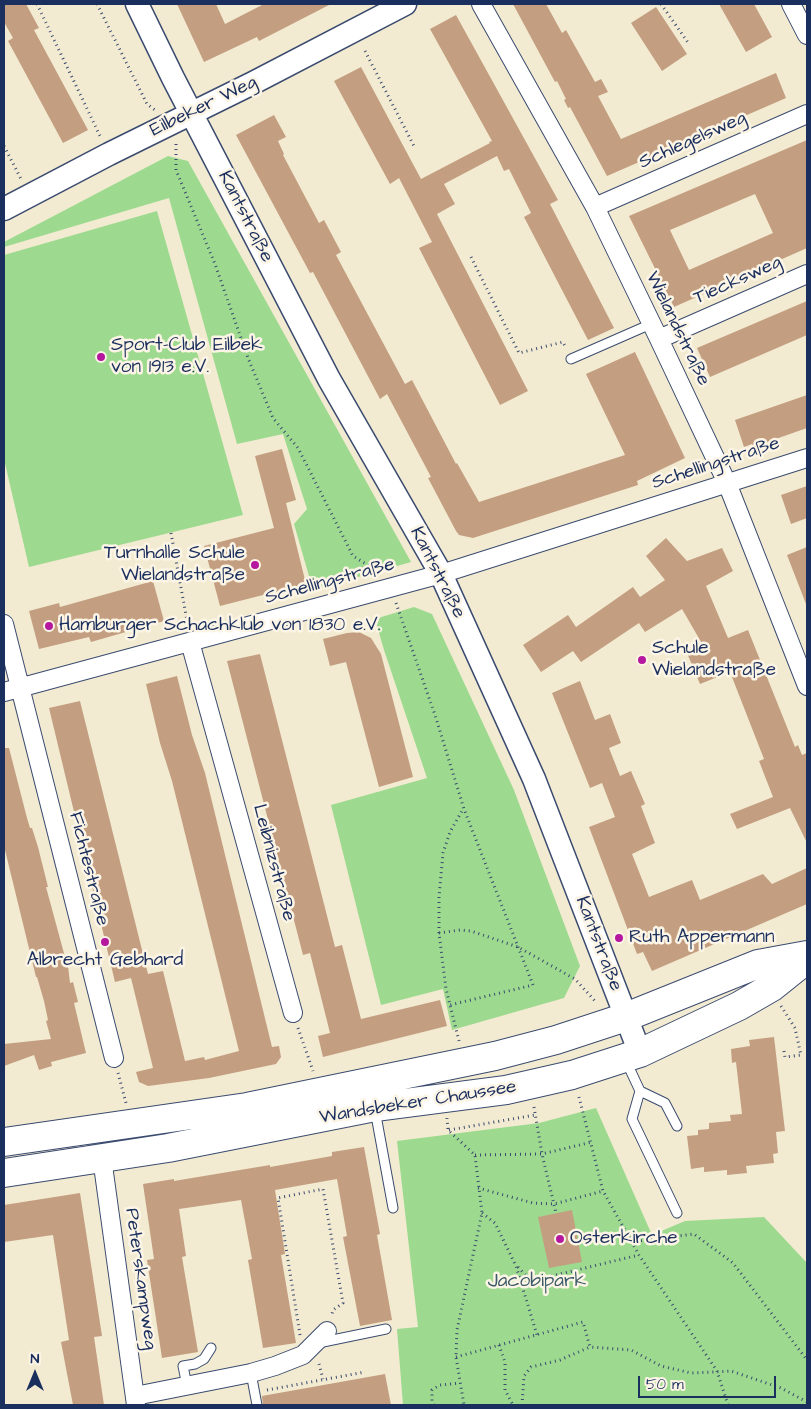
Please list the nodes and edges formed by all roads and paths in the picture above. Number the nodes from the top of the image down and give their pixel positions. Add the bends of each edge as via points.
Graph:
1 (37, 4) edge
2 (97, 4) edge
3 (137, 4) edge
4 (405, 4) edge
5 (481, 4) edge
6 (661, 4) edge
7 (791, 4) edge
8 (807, 35) edge
9 (689, 44) dead end
10 (365, 51) dead end
11 (192, 114) junction
12 (807, 114) edge
13 (162, 115) dead end
14 (176, 143) dead end
15 (4, 146) edge
16 (414, 146) dead end
17 (109, 154) junction
18 (29, 196) junction
19 (595, 206) junction
20 (4, 209) edge
21 (471, 257) dead end
22 (807, 274) edge
23 (655, 332) junction
24 (571, 358) joint
25 (807, 458) edge
26 (727, 483) junction
27 (171, 533) dead end
28 (440, 574) junction
29 (391, 588) junction
30 (4, 624) edge
31 (190, 642) junction
32 (807, 686) edge
33 (12, 690) edge
34 (464, 809) junction
35 (439, 933) junction
36 (518, 947) junction
37 (807, 955) edge
38 (807, 959) edge
39 (769, 989) junction
40 (595, 1001) dead end
41 (450, 1005) junction
42 (293, 1013) joint
43 (626, 1017) junction
44 (784, 1051) dead end
45 (632, 1055) junction
46 (114, 1058) joint
47 (466, 1063) junction
48 (572, 1074) junction
49 (530, 1084) junction
50 (640, 1091) junction
51 (321, 1093) junction
52 (375, 1107) junction
53 (535, 1115) junction
54 (131, 1124) junction
55 (677, 1126) dead end
56 (4, 1142) edge
57 (592, 1142) junction
58 (542, 1154) junction
59 (475, 1155) junction
60 (102, 1158) junction
61 (4, 1173) edge
62 (478, 1188) junction
63 (603, 1191) junction
64 (554, 1204) junction
65 (393, 1208) dead end
66 (482, 1213) junction
67 (556, 1213) dead end
68 (677, 1213) dead end
69 (631, 1242) junction
70 (639, 1255) junction
71 (516, 1266) junction
72 (386, 1329) dead end
73 (537, 1335) junction
74 (315, 1343) junction
75 (499, 1345) junction
76 (590, 1347) junction
77 (211, 1348) dead end
78 (456, 1357) junction
79 (807, 1360) edge
80 (717, 1371) junction
81 (365, 1372) dead end
82 (250, 1373) junction
83 (460, 1383) junction
84 (187, 1386) junction
85 (254, 1392) junction
86 (136, 1401) edge
87 (807, 1402) edge
88 (257, 1405) edge
89 (434, 1405) edge
90 (464, 1405) edge
91 (513, 1405) edge
92 (522, 1405) edge
93 (728, 1405) edge

1 - 17 path
2 - 13 path via 147,104
3 - 11 street, Kantstraße
4 - 11 street, Eilbeker Weg
5 - 19 street, Wielandstraße
6 - 9 path
7 - 8 street
10 - 16 path
11 - 17 street, Eilbeker Weg
11 - 28 street, Kantstraße via 329,379
12 - 19 street, Schlegelsweg
14 - 29 path via 176,170 273,418 298,448 353,556 386,576
15 - 18 path
17 - 18 street, Eilbeker Weg
18 - 20 street, Eilbeker Weg
19 - 23 street, Wielandstraße
21 - 24 path via 519,353 563,342
22 - 23 street, Tiecksweg
23 - 24 lane
23 - 26 street, Wielandstraße
25 - 26 street, Schellingstraße
26 - 28 street, Schellingstraße
26 - 32 street, Wielandstraße
27 - 31 path
28 - 29 street, Schellingstraße
28 - 43 street, Kantstraße via 534,780
29 - 31 street, Schellingstraße
29 - 34 path
30 - 33 street, Fichtestraße
31 - 33 street, Schellingstraße
31 - 42 street, Leibnizstraße
33 - 46 street, Fichtestraße
34 - 35 path via 442,854
34 - 36 path
35 - 36 path via 460,930
35 - 41 path
36 - 40 path via 575,980
36 - 41 path via 533,985
37 - 43 main road, Wandsbeker Chaussee via 758,964
38 - 39 main road, Wandsbeker Chaussee
39 - 44 path via 795,1028 801,1055 785,1057
39 - 45 main road, Wandsbeker Chaussee via 732,1010
41 - 47 path
42 - 51 path
43 - 45 street, Kantstraße
43 - 47 main road, Wandsbeker Chaussee via 556,1040
45 - 48 main road, Wandsbeker Chaussee
45 - 50 lane
46 - 54 path
47 - 51 main road, Wandsbeker Chaussee
48 - 49 main road, Wandsbeker Chaussee
48 - 57 path
49 - 52 main road, Wandsbeker Chaussee
49 - 53 path
50 - 55 lane via 665,1103
50 - 68 lane via 632,1119
51 - 54 main road, Wandsbeker Chaussee
52 - 60 main road, Wandsbeker Chaussee
52 - 65 lane
53 - 58 path
53 - 59 path via 448,1130
54 - 56 main road, Wandsbeker Chaussee
57 - 58 path
57 - 63 path
58 - 59 path
58 - 64 path
59 - 62 path
60 - 61 main road, Wandsbeker Chaussee
60 - 86 street, Peterskampweg
62 - 64 path via 533,1203
62 - 66 path
63 - 64 path
63 - 69 path
64 - 67 path
66 - 71 path via 495,1223
66 - 78 path via 458,1330
69 - 70 path
69 - 79 path via 694,1234 733,1263
70 - 71 path via 531,1281
70 - 80 path
71 - 73 path
72 - 74 lane
73 - 75 path
73 - 76 path via 583,1322
74 - 74 path via 278,1198 323,1189 343,1303 333,1310
74 - 82 street via 275,1366
75 - 78 path
75 - 91 path via 505,1362 505,1390
76 - 80 path via 631,1350 661,1366 691,1373
76 - 92 path via 560,1360 531,1367 524,1376
77 - 84 lane via 195,1364 183,1366
78 - 83 path
80 - 87 path via 731,1371 781,1388
80 - 93 path
81 - 85 path
82 - 84 street
82 - 85 lane
83 - 89 path via 440,1385 432,1390
83 - 90 path
84 - 86 street
85 - 88 lane

